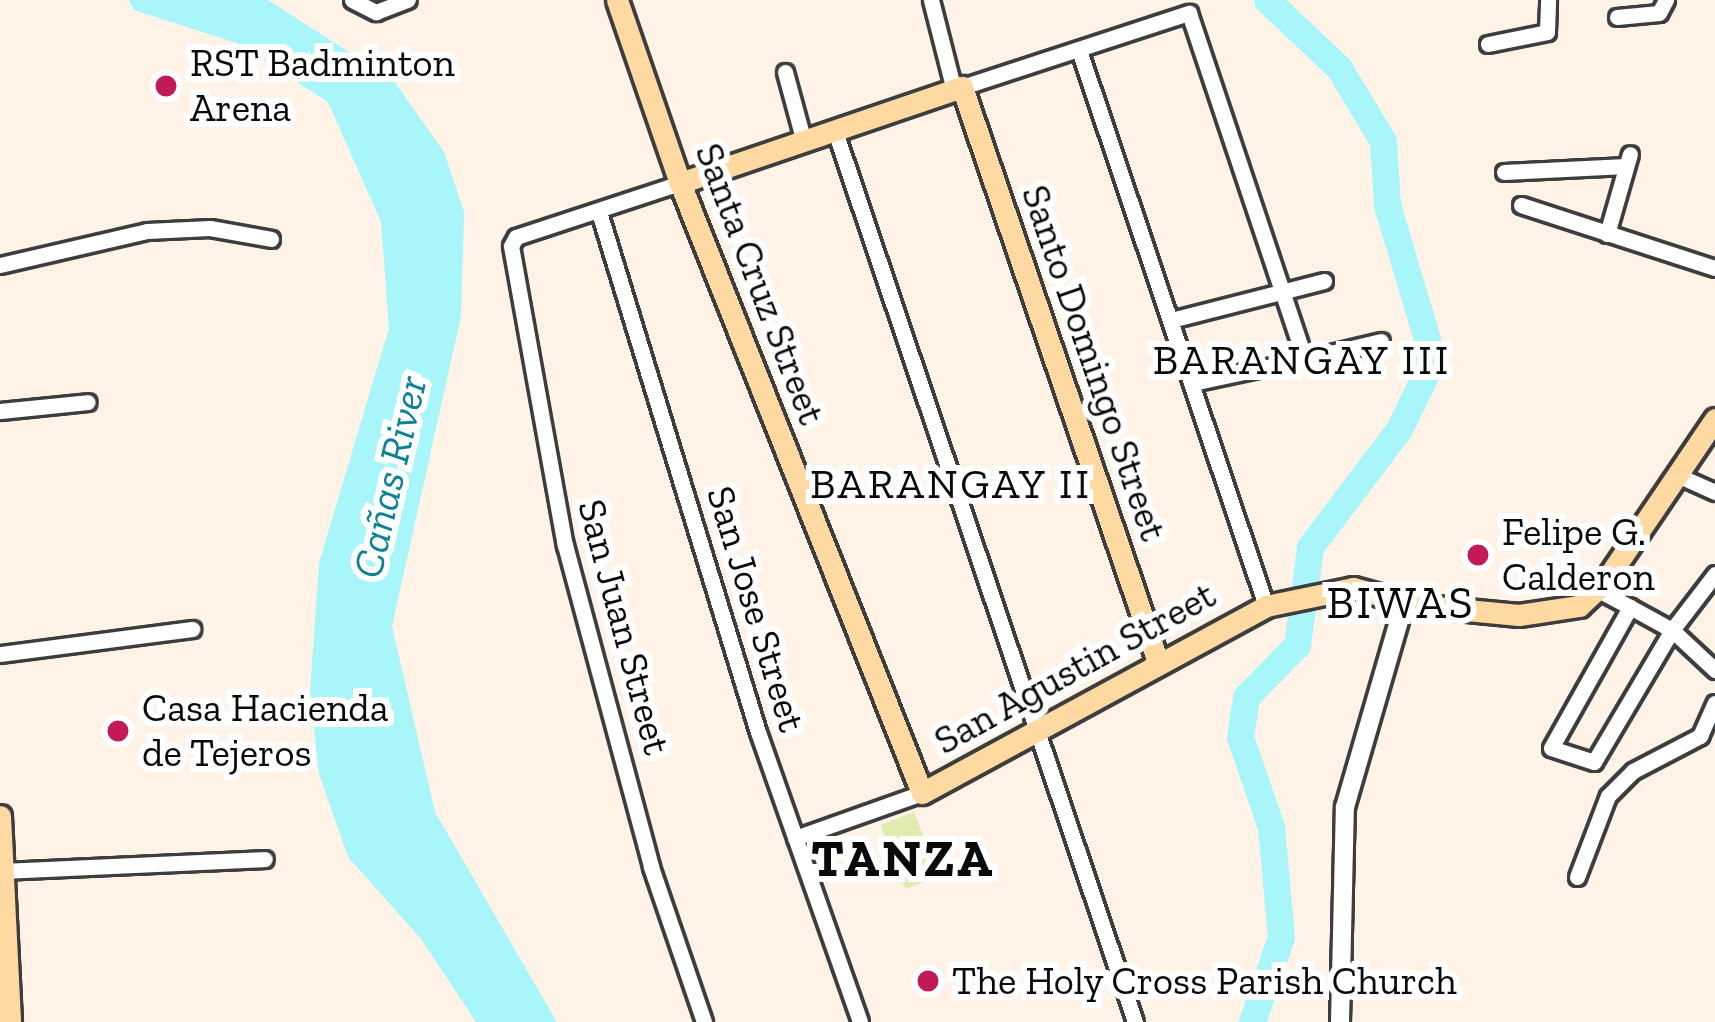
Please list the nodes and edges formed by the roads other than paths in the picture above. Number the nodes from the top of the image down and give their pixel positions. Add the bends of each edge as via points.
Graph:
1 (352, 0) edge
2 (408, 0) edge
3 (617, 0) edge
4 (931, 0) edge
5 (1548, 0) edge
6 (1666, 0) edge
7 (1187, 7) edge
8 (1617, 17) dead end
9 (1488, 44) dead end
10 (1079, 50) junction
11 (785, 72) dead end
12 (958, 89) junction
13 (835, 131) junction
14 (804, 142) junction
15 (1504, 172) dead end
16 (680, 183) junction
17 (1521, 205) dead end
18 (599, 212) junction
19 (1607, 234) junction
20 (271, 239) dead end
21 (0, 265) edge
22 (1715, 268) edge
23 (1324, 281) dead end
24 (1284, 292) junction
25 (1171, 320) junction
26 (1381, 341) dead end
27 (1305, 359) junction
28 (1192, 383) junction
29 (88, 402) dead end
30 (0, 411) edge
31 (1715, 419) edge
32 (1678, 476) junction
33 (1715, 492) edge
34 (1715, 574) edge
35 (1598, 590) junction
36 (1266, 606) junction
37 (1404, 606) junction
38 (1630, 607) junction
39 (192, 629) dead end
40 (1672, 630) junction
41 (0, 654) edge
42 (1159, 662) junction
43 (1715, 670) edge
44 (1715, 703) edge
45 (1042, 731) junction
46 (922, 793) junction
47 (0, 816) edge
48 (795, 838) junction
49 (266, 859) dead end
50 (3, 871) edge
51 (1577, 877) dead end
52 (2, 896) edge
53 (10, 1022) edge
54 (704, 1022) edge
55 (860, 1022) edge
56 (1135, 1022) edge
57 (1340, 1022) edge

1 - 2 street via 376,12
3 - 16 main road, Santa Cruz Street
4 - 12 street
5 - 9 street via 1547,32
6 - 8 street via 1659,13
7 - 10 street
7 - 24 street
10 - 12 street
10 - 25 street
11 - 14 street
12 - 13 main road
12 - 42 main road, Santo Domingo Street
13 - 14 main road
13 - 45 street
14 - 16 main road
15 - 19 street via 1628,160
16 - 18 street
16 - 46 main road, Santa Cruz Street
17 - 19 street
18 - 48 street, San Jose Street
18 - 54 street, San Juan Street via 512,240 565,545 652,867
19 - 22 street
20 - 21 street via 210,228 147,231
23 - 24 street
24 - 25 street
24 - 27 street
25 - 28 street
26 - 27 street
27 - 28 street
28 - 36 street
29 - 30 street
31 - 32 main road, San Agustin Street
32 - 33 street
32 - 35 main road, San Agustin Street
34 - 40 street
35 - 37 main road, San Agustin Street via 1579,607 1544,615
35 - 38 street
36 - 37 main road, San Agustin Street via 1366,588
36 - 42 main road, San Agustin Street
37 - 57 street via 1345,807
38 - 40 street
38 - 40 street via 1551,748 1594,762
39 - 41 street
40 - 43 street
42 - 45 main road, San Agustin Street
44 - 51 street via 1700,736 1633,771 1609,796
45 - 46 main road, San Agustin Street
45 - 56 street
46 - 48 street, San Agustin Street
47 - 50 main road
48 - 55 street, San Jose Street
49 - 50 street
50 - 52 main road
52 - 53 main road

